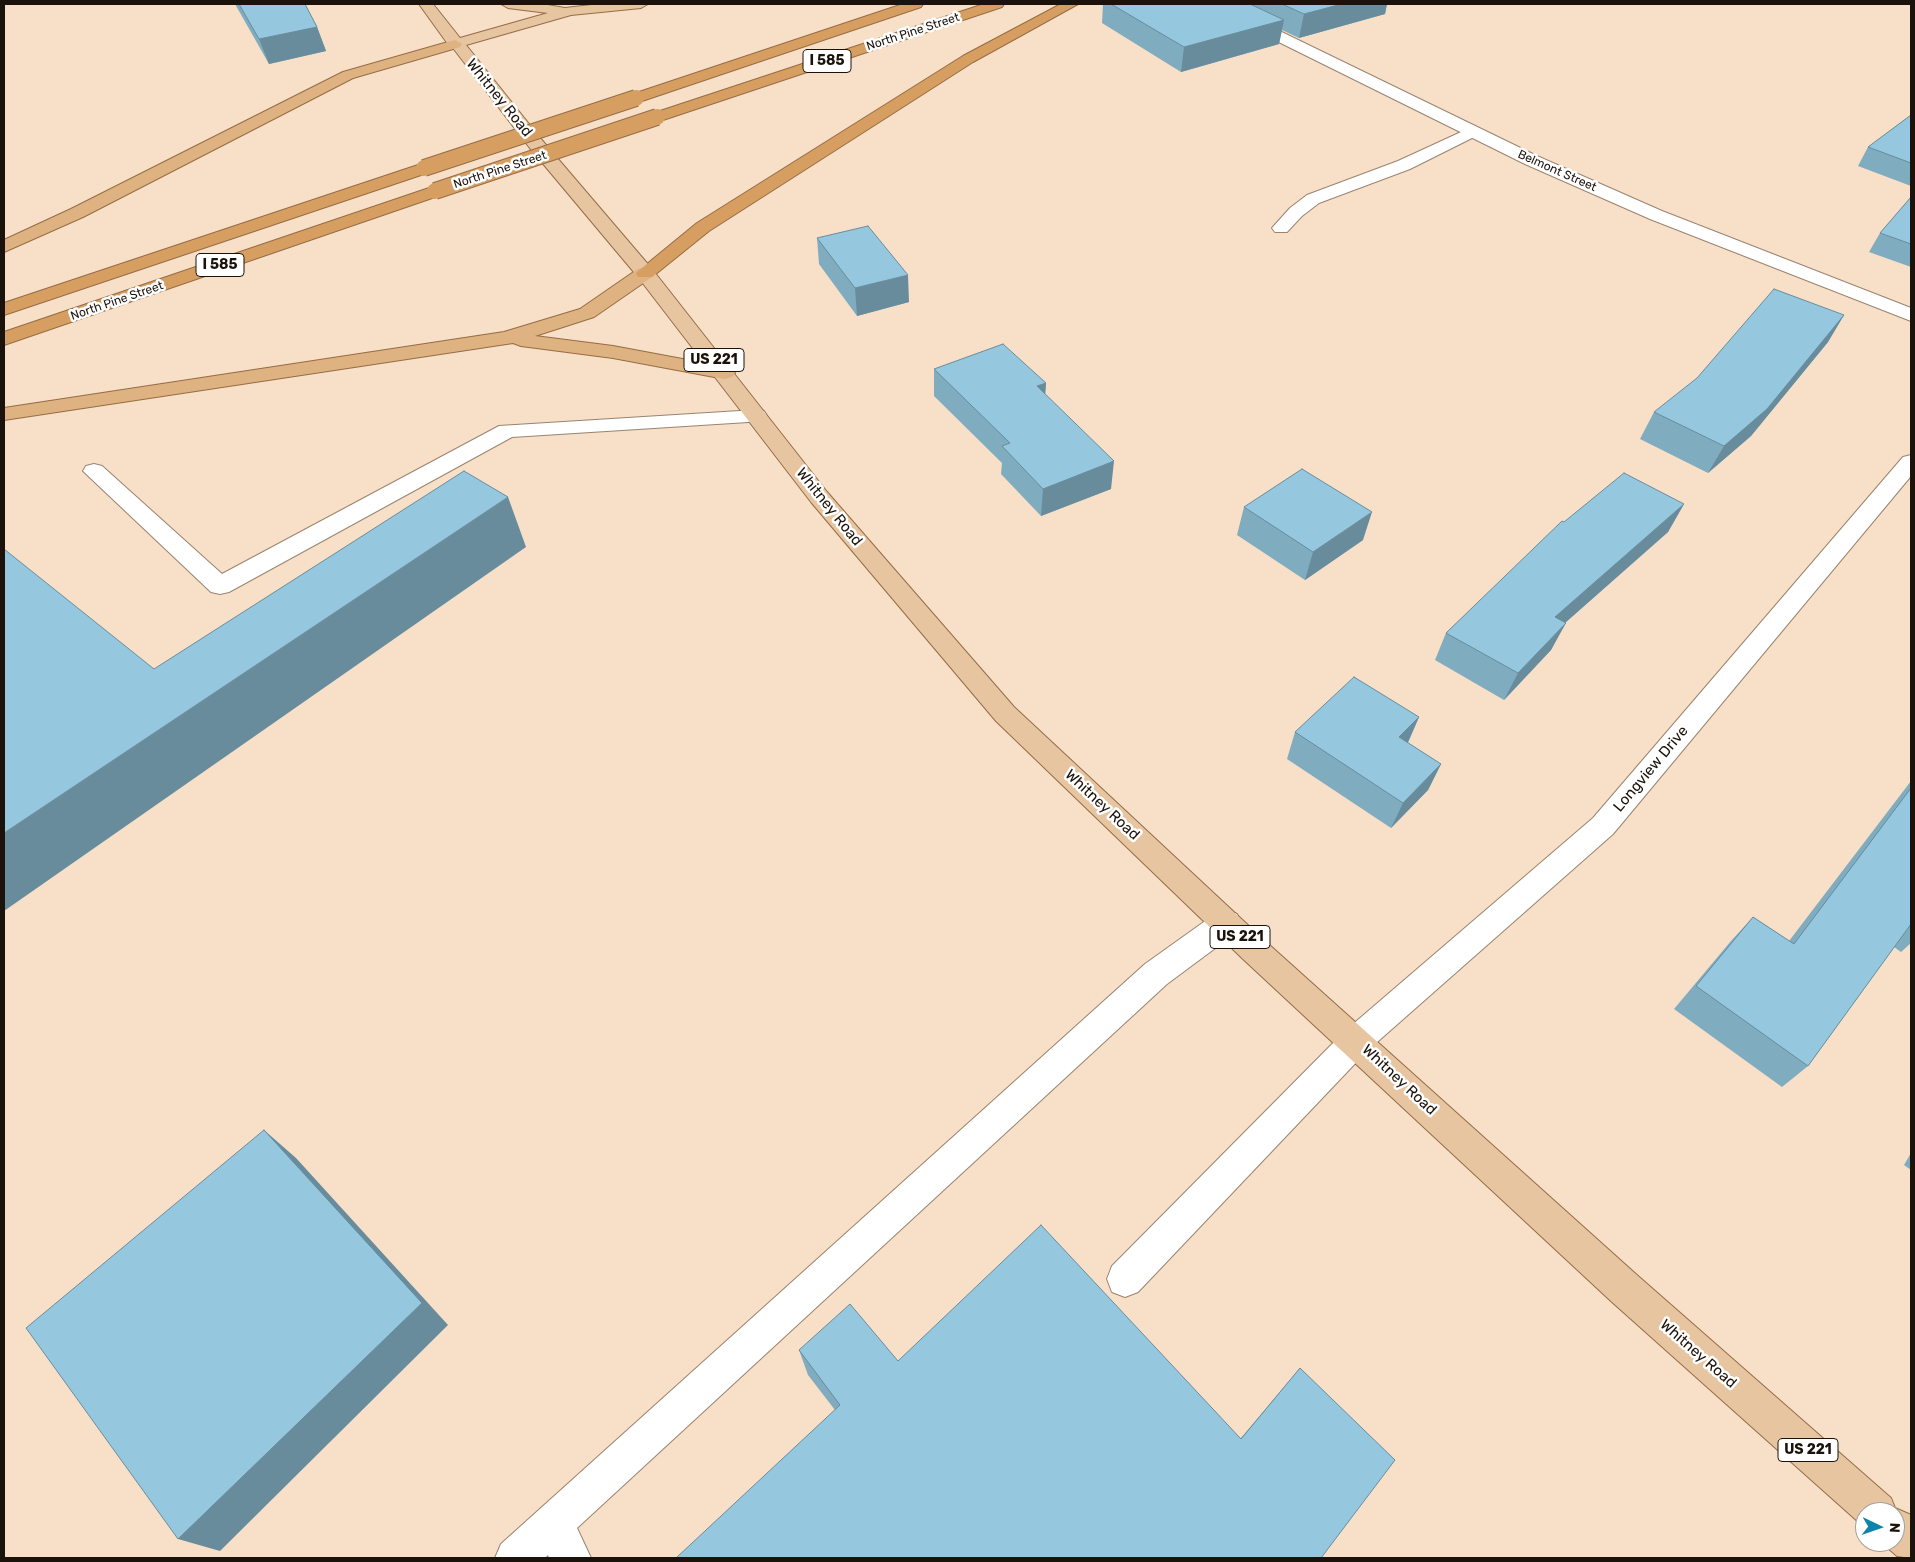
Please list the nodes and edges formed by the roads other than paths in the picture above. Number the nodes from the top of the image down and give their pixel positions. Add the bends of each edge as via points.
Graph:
1 (426, 4) edge
2 (508, 4) edge
3 (640, 4) edge
4 (916, 4) edge
5 (997, 4) edge
6 (1071, 4) edge
7 (1213, 4) edge
8 (570, 11) junction
9 (455, 44) junction
10 (1472, 132) junction
11 (1281, 228) dead end
12 (4, 247) edge
13 (645, 273) junction
14 (4, 309) edge
15 (1911, 315) edge
16 (507, 338) junction
17 (4, 339) edge
18 (725, 373) junction
19 (4, 414) edge
20 (756, 416) junction
21 (1911, 462) edge
22 (94, 471) dead end
23 (1226, 923) junction
24 (1356, 1041) junction
25 (1125, 1279) dead end
26 (1866, 1502) edge
27 (552, 1524) junction
28 (515, 1558) edge
29 (571, 1558) edge

1 - 9 main road, Whitney Road / US 221
2 - 8 main road
3 - 8 main road
4 - 14 highway, North Pine Street / I 585, bridge
5 - 17 highway, North Pine Street / I 585, bridge
6 - 13 highway via 968,59 703,227
7 - 10 street, Belmont Street
8 - 9 main road
9 - 12 highway via 348,75
9 - 13 main road, Whitney Road / US 221
10 - 11 street via 1404,165 1313,199
10 - 15 street, Belmont Street via 1656,215
13 - 16 highway via 588,313
13 - 18 main road, Whitney Road / US 221
16 - 18 highway via 613,352
16 - 19 highway
18 - 20 main road, Whitney Road / US 221
20 - 22 street via 507,432 220,586
20 - 23 main road, Whitney Road / US 221 via 819,497 1005,714
21 - 24 street, Longview Drive via 1603,826
23 - 24 main road, Whitney Road / US 221
23 - 27 street via 1156,974
24 - 25 street, Longview Drive
24 - 26 main road, Whitney Road / US 221 via 1625,1289
27 - 28 street
27 - 29 street

